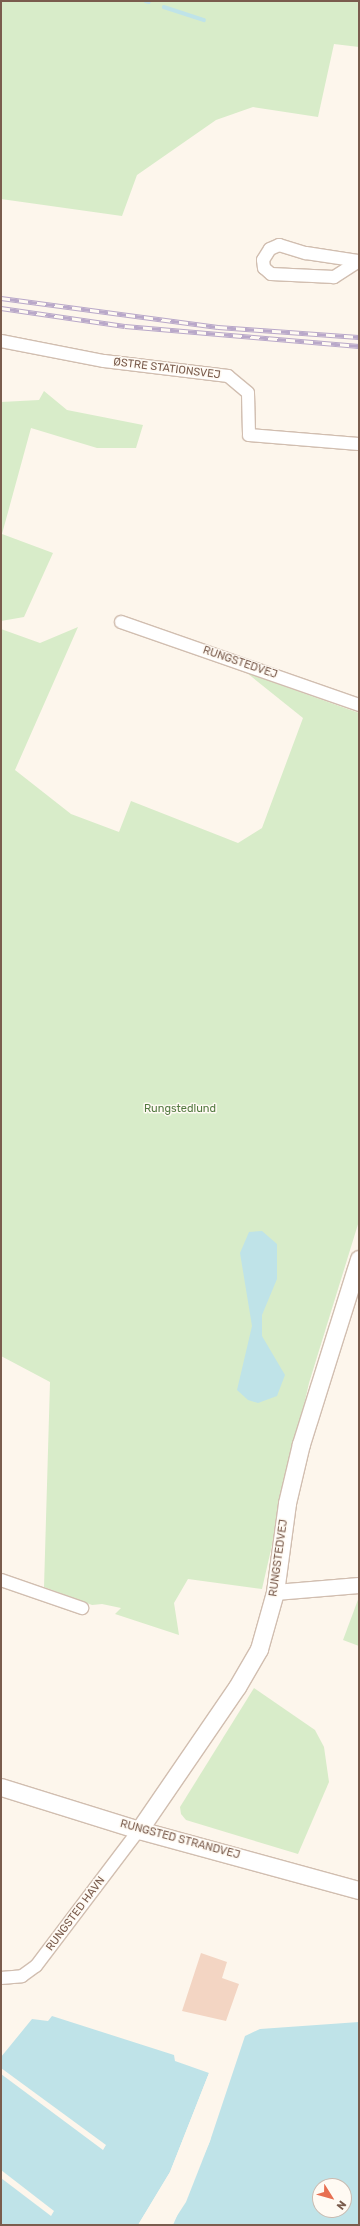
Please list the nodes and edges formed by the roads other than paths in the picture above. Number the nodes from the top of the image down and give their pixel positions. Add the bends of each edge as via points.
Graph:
1 (359, 261) edge
2 (1, 342) edge
3 (359, 444) edge
4 (121, 622) dead end
5 (359, 705) edge
6 (359, 1259) edge
7 (1, 1580) edge
8 (359, 1585) edge
9 (275, 1592) junction
10 (82, 1608) dead end
11 (1, 1787) edge
12 (139, 1830) junction
13 (359, 1890) edge
14 (1, 1978) edge

1 - 1 street via 279,245 267,252 262,265 271,274 334,277
2 - 3 street, ØSTRE STATIONSVEJ via 104,361 228,376 248,394 249,435
4 - 5 street, RUNGSTEDVEJ
6 - 9 main road, RUNGSTEDVEJ via 301,1444 287,1503
7 - 10 street
8 - 9 street
9 - 12 main road, RUNGSTEDVEJ via 267,1628 251,1666
11 - 12 main road, RUNGSTED STRANDVEJ
12 - 13 main road, RUNGSTED STRANDVEJ
12 - 14 street, RUNGSTED HAVN via 36,1966 22,1976

